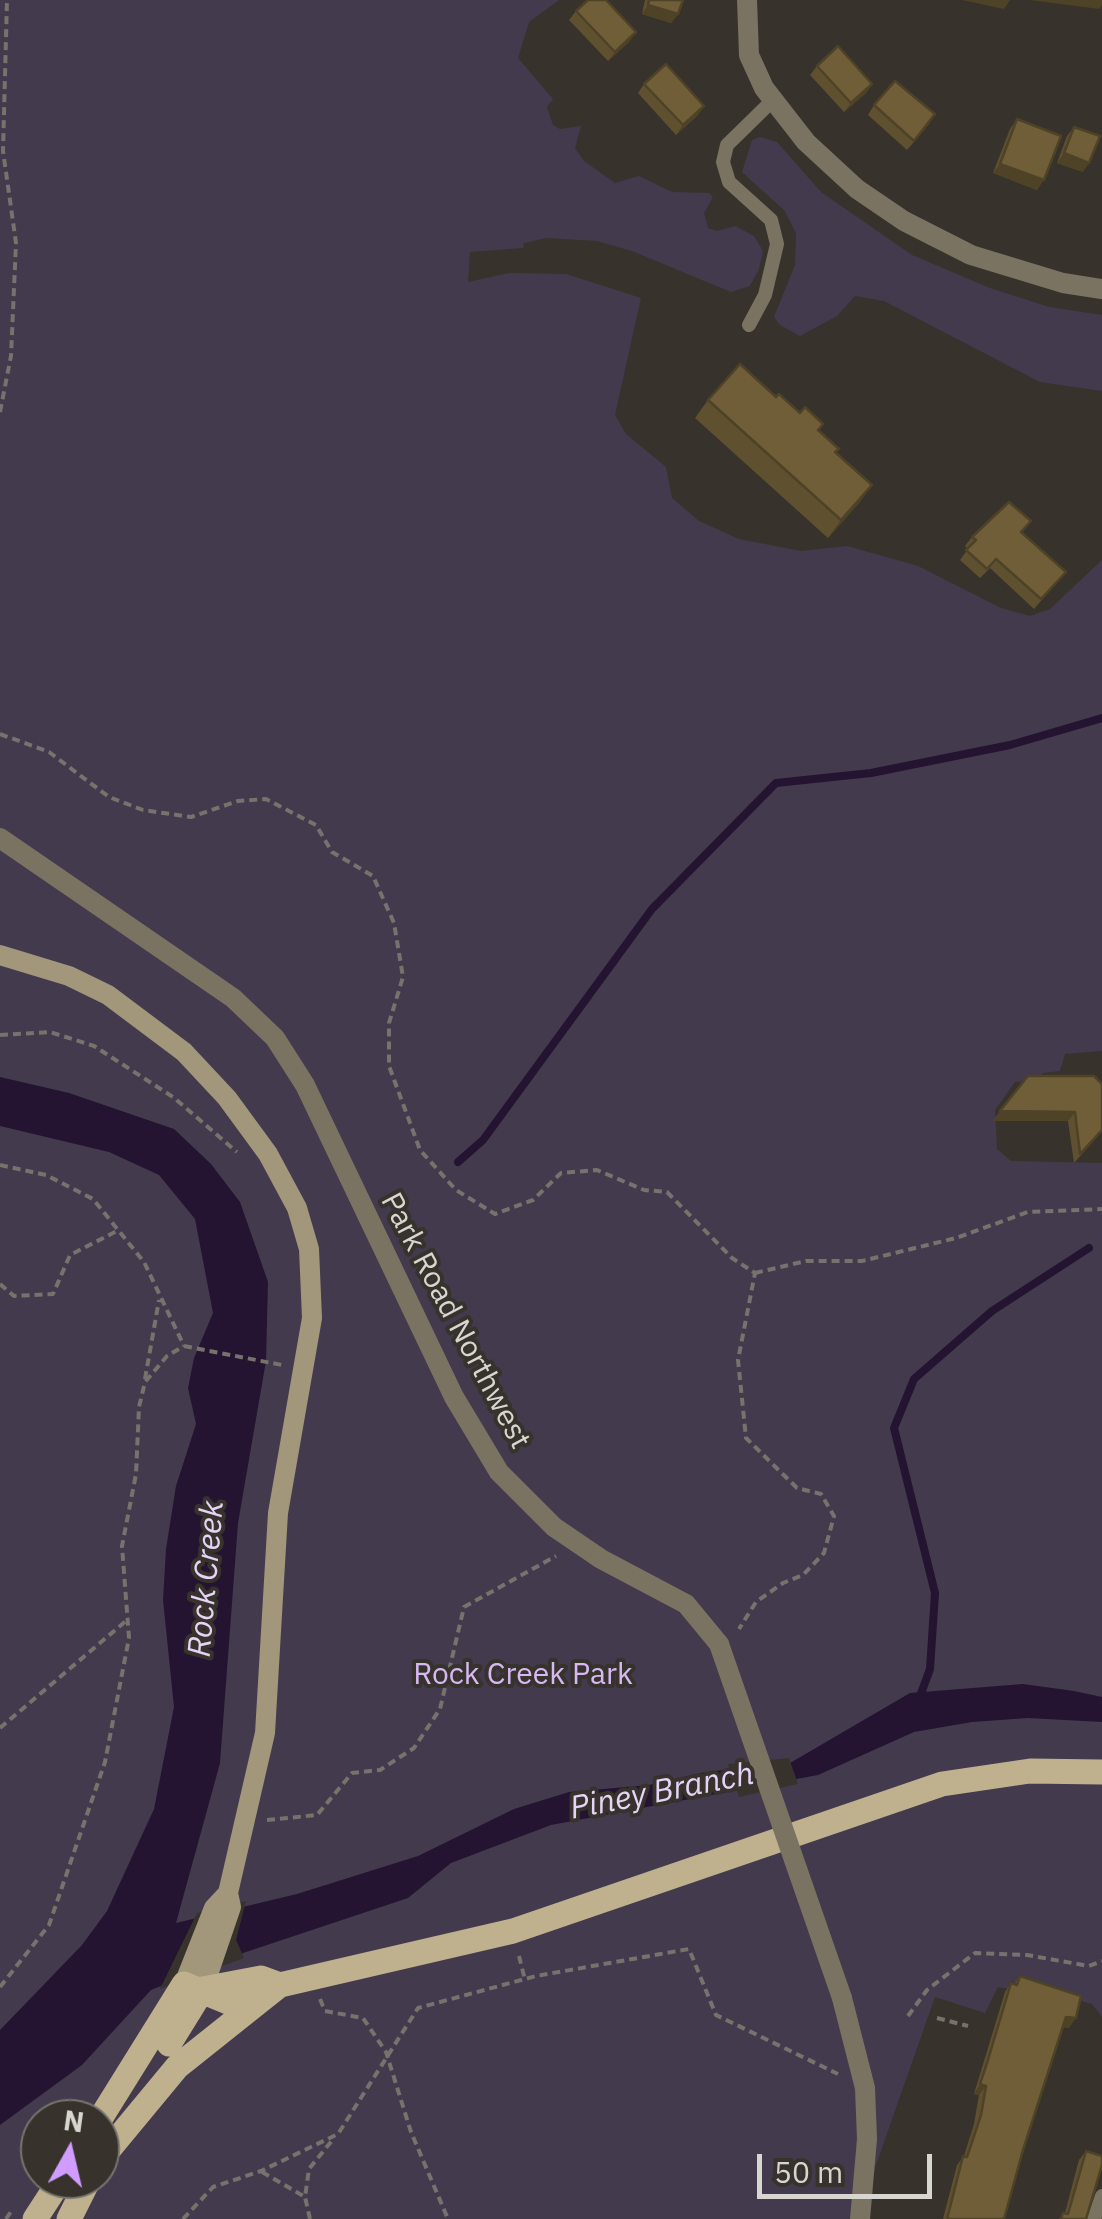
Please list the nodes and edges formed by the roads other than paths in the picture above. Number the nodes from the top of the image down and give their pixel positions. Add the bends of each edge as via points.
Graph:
1 (747, 0) edge
2 (772, 102) junction
3 (1102, 289) edge
4 (749, 325) dead end
5 (0, 838) edge
6 (0, 954) edge
7 (1102, 1772) edge
8 (196, 1981) junction
9 (280, 1985) junction
10 (256, 2004) junction
11 (114, 2099) edge
12 (120, 2122) edge
13 (120, 2135) edge
14 (1102, 2196) edge
15 (860, 2219) edge
16 (1094, 2219) edge

1 - 2 street via 750,55
2 - 3 street via 839,174 904,221 994,264
2 - 4 lane via 727,146 723,162 729,182 771,220 778,244 765,296
5 - 15 street, Park Road Northwest, bridge via 232,998 275,1038 305,1085 454,1397 499,1472 578,1544 686,1604 718,1644 842,1998 864,2088
6 - 8 main road via 98,990 184,1052 268,1154 306,1235 312,1318 278,1513 267,1714 228,1893 231,1907
7 - 9 main road via 1020,1772 942,1784 562,1917
8 - 9 main road via 262,1978
8 - 10 main road via 235,2005
8 - 11 main road
8 - 12 main road
9 - 10 main road
10 - 13 main road via 177,2066
14 - 16 lane

